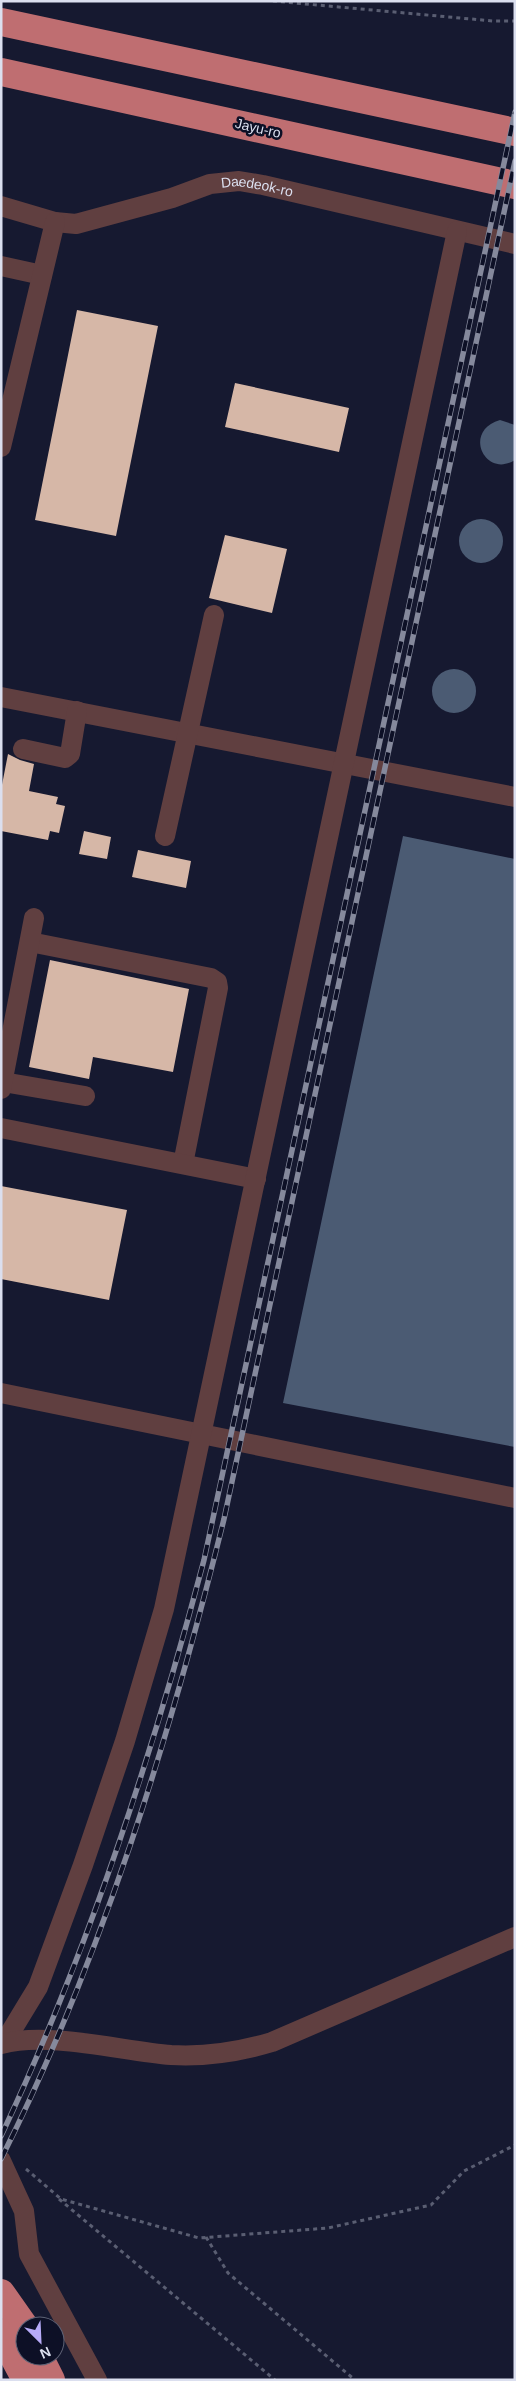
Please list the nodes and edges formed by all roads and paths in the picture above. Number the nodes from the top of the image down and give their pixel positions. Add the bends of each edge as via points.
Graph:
1 (273, 1) edge
2 (515, 21) edge
3 (1, 22) edge
4 (1, 72) edge
5 (515, 132) edge
6 (515, 185) edge
7 (1, 206) edge
8 (55, 222) junction
9 (457, 231) junction
10 (515, 244) edge
11 (1, 266) edge
12 (42, 275) junction
13 (1, 447) edge
14 (214, 615) dead end
15 (1, 697) edge
16 (77, 711) junction
17 (187, 732) junction
18 (23, 749) dead end
19 (344, 762) junction
20 (515, 797) edge
21 (165, 836) dead end
22 (34, 918) dead end
23 (30, 942) junction
24 (2, 1086) edge
25 (85, 1096) dead end
26 (1, 1128) edge
27 (183, 1164) junction
28 (256, 1179) junction
29 (1, 1393) edge
30 (201, 1435) junction
31 (515, 1498) edge
32 (515, 1937) edge
33 (3, 2043) edge
34 (515, 2145) edge
35 (1, 2161) edge
36 (22, 2165) dead end
37 (49, 2191) junction
38 (206, 2237) junction
39 (1, 2293) edge
40 (17, 2316) edge
41 (1, 2333) edge
42 (44, 2366) edge
43 (26, 2380) edge
44 (51, 2380) edge
45 (97, 2380) edge
46 (275, 2380) edge
47 (355, 2380) edge

1 - 2 path
3 - 5 highway
4 - 6 highway, Jayu-ro
7 - 8 street, Daedeok-ro
8 - 9 street, Daedeok-ro via 76,224 172,198 210,184 239,182
8 - 12 street
9 - 10 street, Daedeok-ro
9 - 19 street
11 - 12 street
12 - 13 street
14 - 17 street
15 - 16 street
16 - 17 street
16 - 18 street via 68,756
17 - 19 street
17 - 21 street
19 - 20 street
19 - 28 street
22 - 23 street
23 - 24 street
23 - 27 street via 212,978 216,982 218,988
24 - 25 street
26 - 27 street
27 - 28 street
28 - 30 street
29 - 30 street
30 - 31 street
30 - 33 street via 164,1609 126,1741 38,1987
32 - 33 street via 272,2042 238,2052 171,2055 73,2042 31,2040
34 - 38 path via 464,2171 431,2205 328,2228
35 - 45 street via 24,2211 29,2254
36 - 37 path
37 - 38 path via 61,2199 199,2238
37 - 46 path
38 - 47 path via 228,2273
39 - 40 highway
41 - 43 highway
42 - 44 highway

